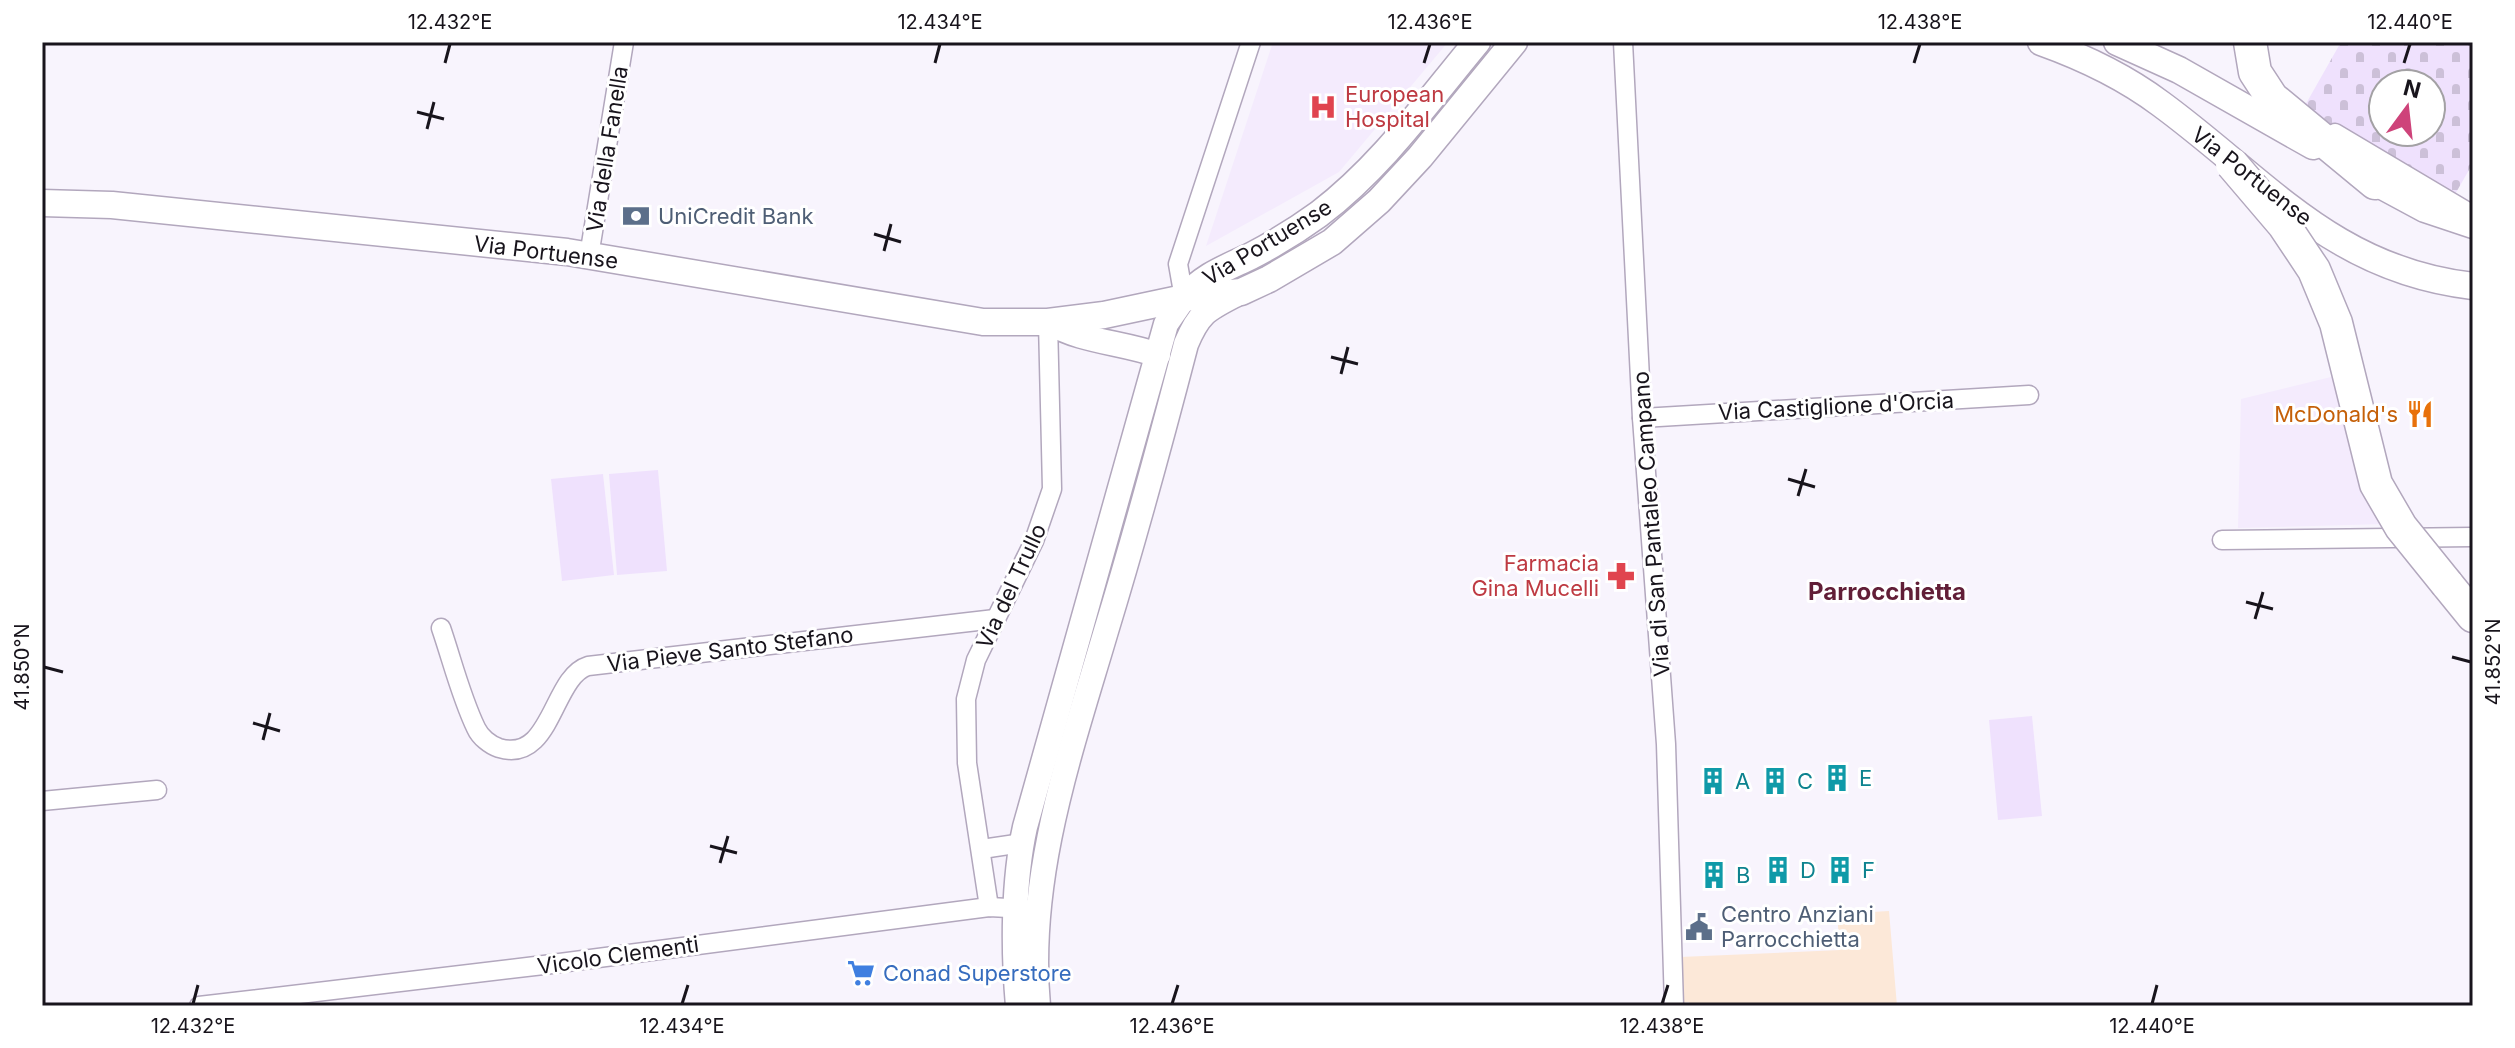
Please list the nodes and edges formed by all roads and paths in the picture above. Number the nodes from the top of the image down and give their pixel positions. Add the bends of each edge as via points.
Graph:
1 (1251, 42) edge
2 (1477, 42) edge
3 (1514, 42) edge
4 (1623, 42) edge
5 (2041, 42) edge
6 (2117, 42) edge
7 (2250, 42) edge
8 (621, 43) edge
9 (2307, 115) dead end
10 (2232, 164) junction
11 (2375, 183) junction
12 (42, 203) edge
13 (2473, 215) edge
14 (2473, 225) edge
15 (589, 256) junction
16 (2473, 286) edge
17 (1241, 292) junction
18 (1184, 298) junction
19 (1048, 322) junction
20 (1186, 344) junction
21 (1158, 355) junction
22 (2029, 395) dead end
23 (1642, 418) junction
24 (2473, 537) edge
25 (2222, 540) dead end
26 (2473, 616) edge
27 (995, 619) junction
28 (441, 628) dead end
29 (1072, 658) junction
30 (1096, 665) junction
31 (157, 790) dead end
32 (42, 801) edge
33 (1022, 843) junction
34 (982, 849) junction
35 (989, 907) junction
36 (1028, 909) junction
37 (199, 1006) edge
38 (1018, 1006) edge
39 (1038, 1006) edge
40 (1674, 1006) edge

1 - 18 street via 1178,264
2 - 18 main road, Via Portuense via 1356,183 1299,227 1206,276
3 - 17 main road, Via Portuense via 1420,157 1362,217 1316,253
4 - 23 street, Via di San Pantaleo Campano
5 - 10 main road, Via Portuense via 2097,66 2160,103
6 - 11 main road via 2244,105
7 - 11 highway via 2255,72 2265,91
8 - 15 street, Via della Fanella
9 - 13 street
10 - 16 main road, Via Portuense, bridge via 2308,222 2361,254 2408,273
10 - 26 highway, bridge via 2284,225 2326,294 2376,484 2401,527
11 - 14 main road via 2425,209
12 - 15 main road, Via Portuense via 141,207
15 - 19 main road, Via Portuense via 964,320
17 - 18 main road, Via Portuense
17 - 20 street via 1204,312
18 - 19 main road, Via Portuense
18 - 20 street
18 - 21 street via 1166,324
19 - 21 street, Via Portuense via 1078,337
19 - 27 street, Via del Trullo via 1052,489 1034,541
20 - 30 street
21 - 29 street
22 - 23 street, Via Castiglione d'Orcia
23 - 40 street, Via di San Pantaleo Campano via 1667,759
24 - 25 street
27 - 28 street, Via Pieve Santo Stefano via 588,666 574,675 530,743 510,749 490,744 475,728
27 - 34 street, Via del Trullo via 972,672 965,710
29 - 30 street
29 - 33 street
30 - 36 street
31 - 32 street
33 - 34 street
33 - 36 street
34 - 35 street, Via del Trullo
35 - 36 street, Vicolo Clementi
35 - 37 street, Vicolo Clementi
36 - 38 street
36 - 39 street

